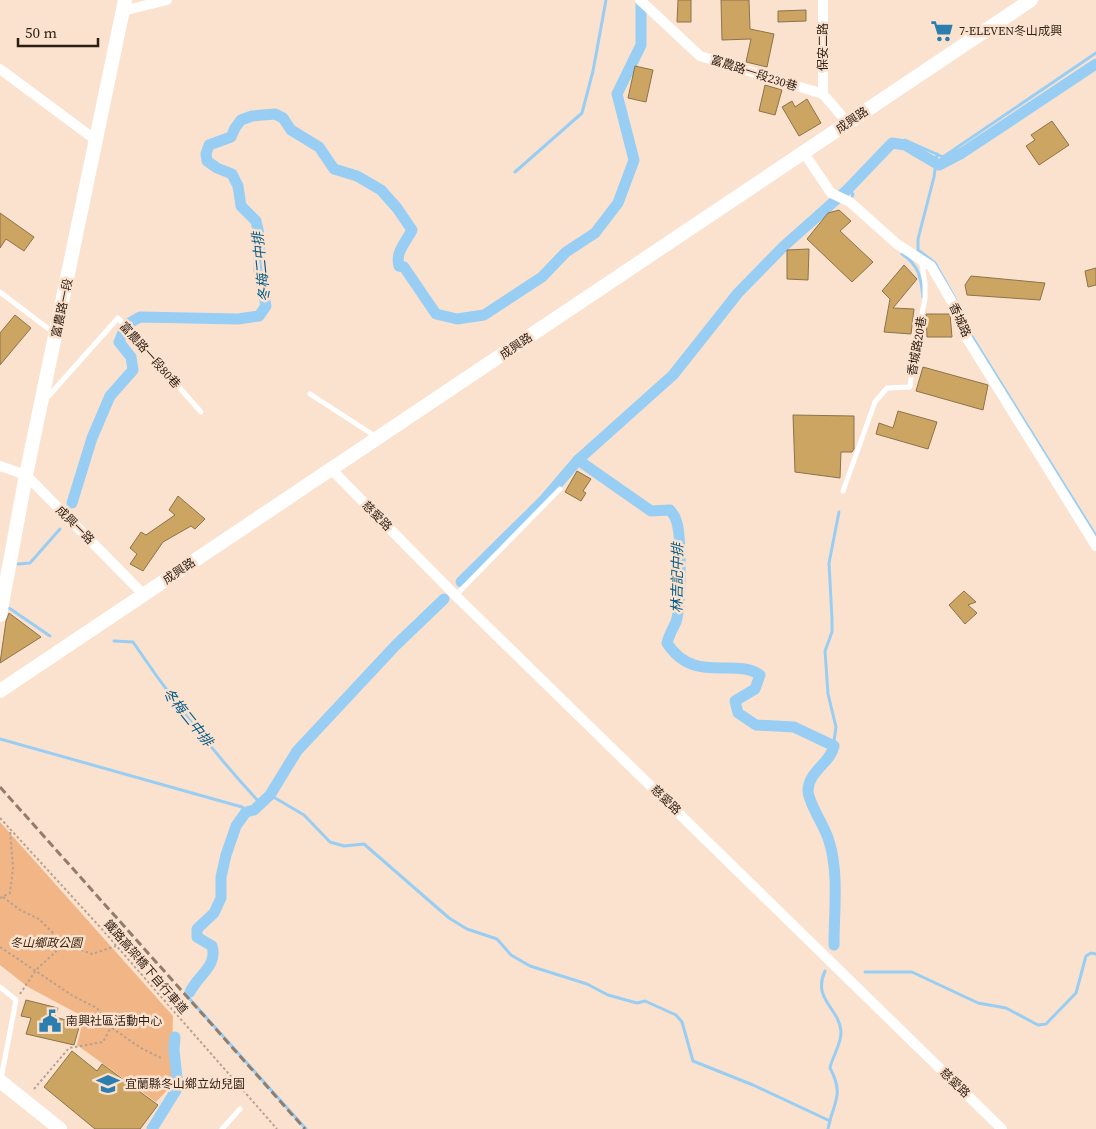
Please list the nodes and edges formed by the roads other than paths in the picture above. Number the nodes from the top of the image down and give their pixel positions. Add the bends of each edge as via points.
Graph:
1 (167, 0) edge
2 (640, 0) edge
3 (652, 0) edge
4 (823, 0) edge
5 (1031, 0) edge
6 (124, 5) edge
7 (652, 11) junction
8 (0, 69) edge
9 (823, 94) junction
10 (848, 122) junction
11 (97, 141) junction
12 (804, 153) junction
13 (921, 259) junction
14 (0, 292) edge
15 (56, 335) junction
16 (310, 394) dead end
17 (41, 405) junction
18 (201, 412) dead end
19 (378, 438) junction
20 (2, 469) edge
21 (331, 469) junction
22 (26, 475) junction
23 (560, 490) dead end
24 (843, 490) dead end
25 (1096, 546) edge
26 (144, 595) junction
27 (456, 596) junction
28 (0, 615) edge
29 (0, 692) edge
30 (0, 986) edge
31 (0, 1082) edge
32 (240, 1109) dead end
33 (60, 1129) edge
34 (222, 1129) edge
35 (1002, 1129) edge

1 - 6 street
2 - 7 street, 富農路一段230巷
3 - 7 street
4 - 9 street, 保安二路
5 - 10 street, 成興路
6 - 11 street, 富農路一段
7 - 9 street, 富農路一段230巷 via 700,56
8 - 11 street
9 - 10 street
10 - 12 street, 成興路
11 - 15 street, 富農路一段
12 - 13 street, 香城路 via 831,193 850,202 897,244
12 - 19 street, 成興路
13 - 24 lane, 香城路20巷 via 925,299 910,387 887,388 875,402
13 - 25 street, 香城路 via 937,275 955,307 963,332
14 - 15 lane
15 - 17 street, 富農路一段
16 - 19 lane
17 - 18 lane, 富農路一段80巷 via 118,318
17 - 22 street, 富農路一段
19 - 21 street, 成興路
20 - 22 street, 成興一路
21 - 26 street, 成興路
21 - 27 street, 慈愛路
22 - 26 street, 成興一路
22 - 28 street, 富農路一段
23 - 27 lane
26 - 29 street, 成興路
27 - 35 street, 慈愛路
30 - 31 lane via 16,1000
31 - 33 street
32 - 34 lane

